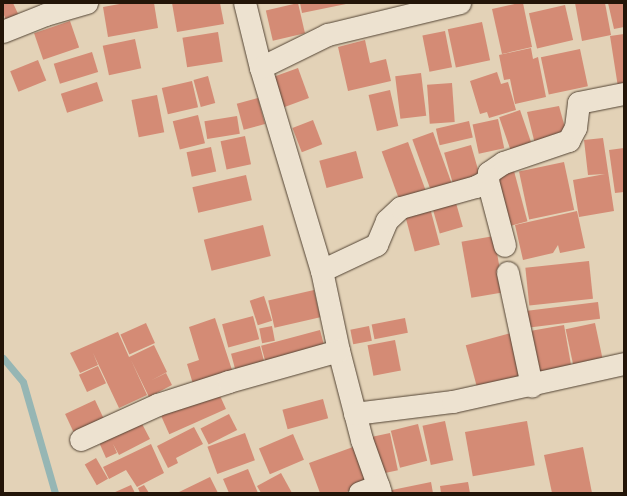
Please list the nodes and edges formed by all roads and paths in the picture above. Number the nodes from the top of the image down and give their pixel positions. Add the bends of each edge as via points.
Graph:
1 (87, 3) edge
2 (245, 3) edge
3 (460, 3) edge
4 (3, 32) edge
5 (261, 68) junction
6 (624, 94) edge
7 (488, 182) junction
8 (505, 246) dead end
9 (322, 271) junction
10 (508, 274) dead end
11 (339, 351) junction
12 (624, 364) edge
13 (532, 386) junction
14 (355, 414) junction
15 (81, 440) dead end
16 (373, 491) edge

1 - 4 street via 46,14
2 - 5 street
3 - 5 street via 328,35
5 - 9 street
6 - 7 street via 579,103 576,128 569,141 504,163 489,173
7 - 8 street
7 - 9 street via 457,194 401,208 387,221 379,240 371,249
9 - 11 street
10 - 13 street
11 - 14 street
11 - 15 street via 158,405
12 - 13 street
13 - 14 street via 453,402
14 - 16 street

